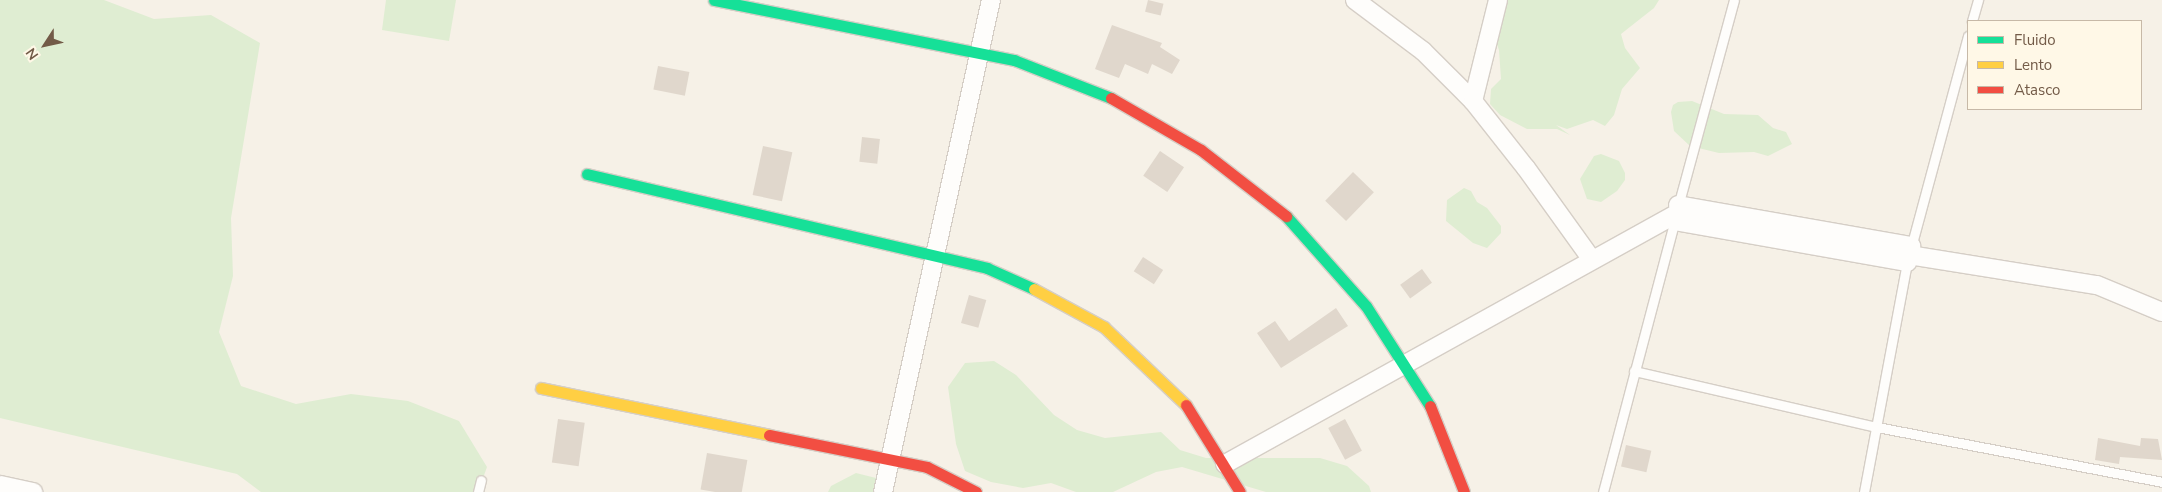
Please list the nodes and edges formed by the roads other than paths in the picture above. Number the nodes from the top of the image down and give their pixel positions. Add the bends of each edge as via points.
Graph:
1 (714, 0) edge
2 (991, 0) edge
3 (1355, 0) edge
4 (1498, 0) edge
5 (1734, 0) edge
6 (1978, 0) edge
7 (1972, 20) edge
8 (1967, 40) edge
9 (980, 51) junction
10 (1473, 101) junction
11 (587, 174) dead end
12 (1676, 213) junction
13 (1909, 254) junction
14 (935, 255) junction
15 (1592, 260) junction
16 (2162, 312) edge
17 (1406, 363) junction
18 (1634, 371) junction
19 (541, 388) dead end
20 (1877, 427) junction
21 (890, 460) junction
22 (1225, 464) junction
23 (481, 480) dead end
24 (2162, 482) edge
25 (0, 485) edge
26 (33, 492) edge
27 (478, 492) edge
28 (883, 492) edge
29 (976, 492) edge
30 (1240, 492) edge
31 (1464, 492) edge
32 (1603, 492) edge
33 (1864, 492) edge

1 - 9 street
2 - 9 street
3 - 10 street via 1423,51
4 - 10 street
5 - 12 lane
6 - 7 lane
8 - 13 lane
9 - 14 street
9 - 17 street via 1096,90 1202,150 1249,184 1294,222 1330,263 1366,306
10 - 15 street
11 - 14 street
12 - 13 street
12 - 15 street
12 - 18 lane
13 - 16 street via 2097,285
13 - 20 lane
14 - 21 street
14 - 22 street via 988,268 1052,297 1104,327 1186,405
15 - 17 street
17 - 22 street
17 - 31 street via 1427,399
18 - 20 lane
18 - 32 lane
19 - 21 street
20 - 24 lane
20 - 33 lane
21 - 28 street
21 - 29 street via 927,467
22 - 30 street
23 - 27 lane
25 - 26 street

